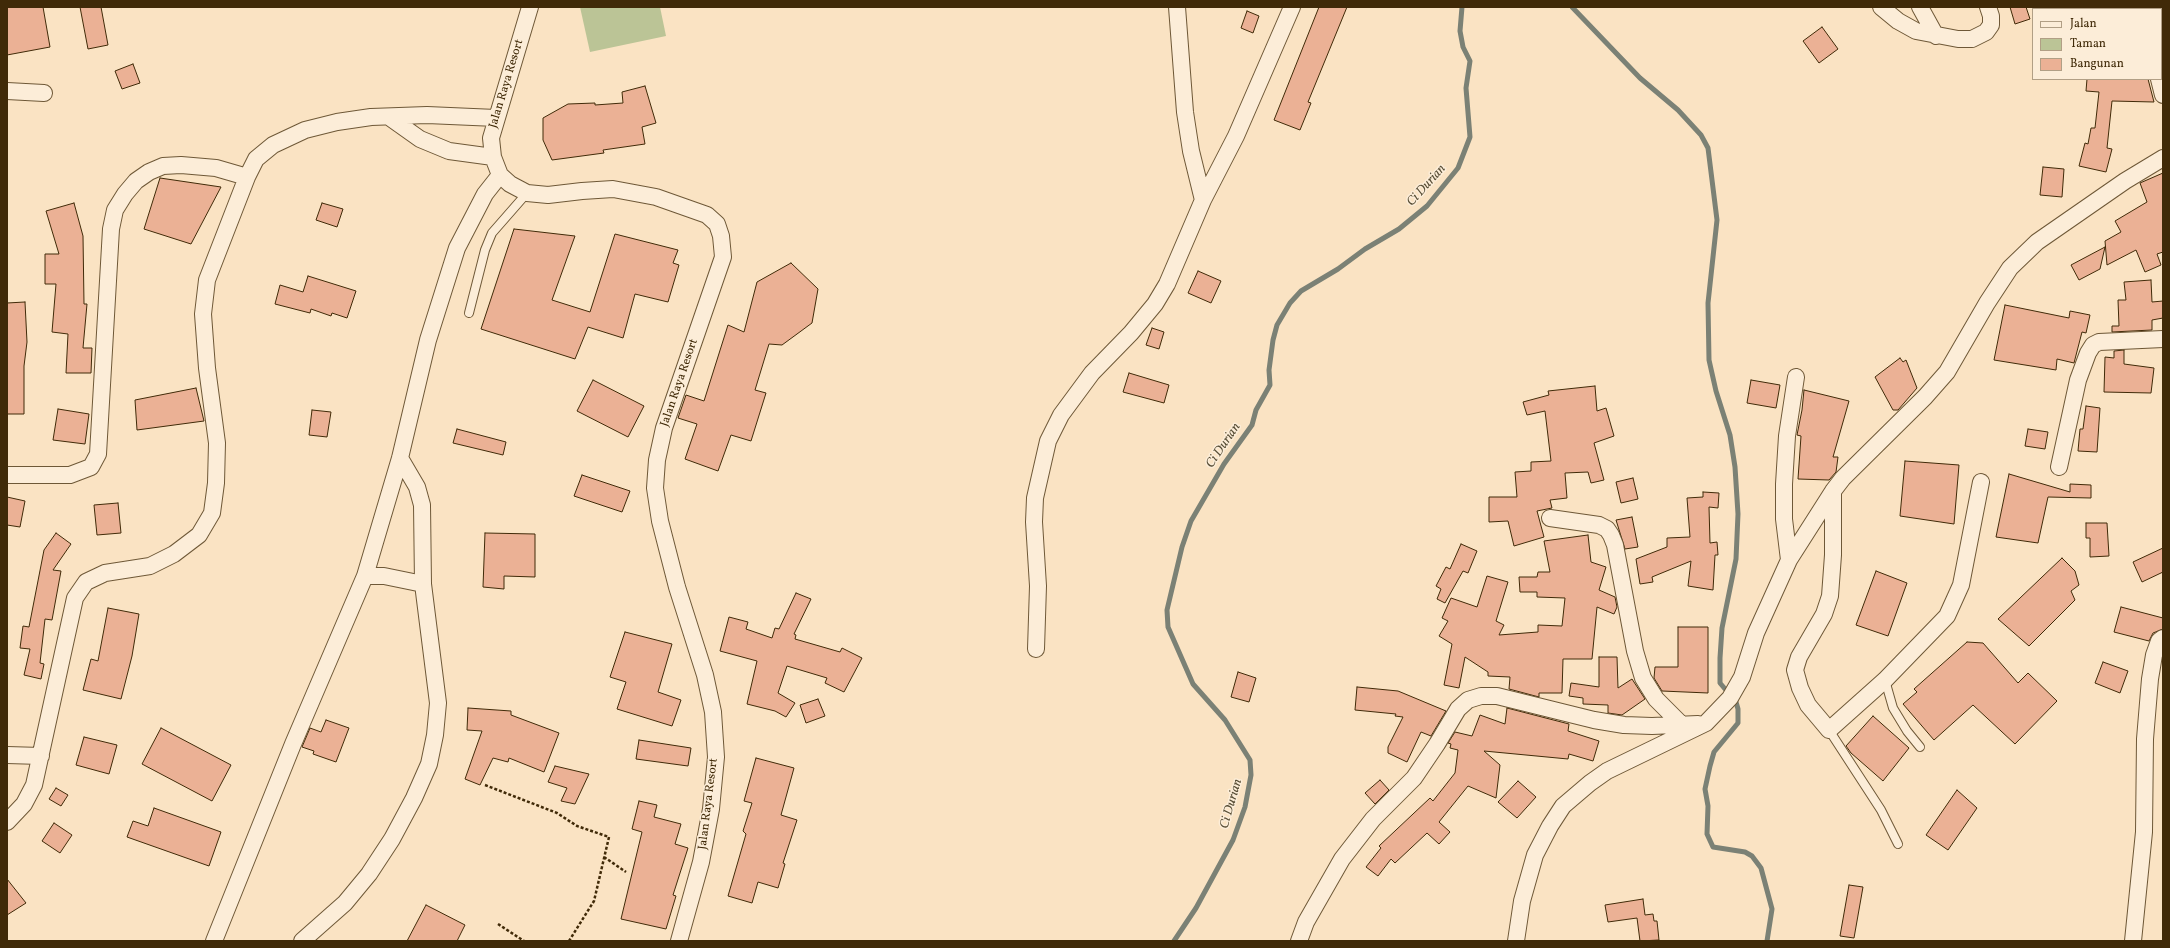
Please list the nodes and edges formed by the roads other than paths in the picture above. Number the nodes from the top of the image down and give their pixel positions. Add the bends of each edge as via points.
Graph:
1 (530, 7) edge
2 (1177, 7) edge
3 (1292, 7) edge
4 (1881, 7) edge
5 (1920, 7) edge
6 (1988, 7) edge
7 (1936, 36) junction
8 (2159, 80) edge
9 (7, 91) edge
10 (44, 93) dead end
11 (2163, 95) edge
12 (389, 117) junction
13 (496, 118) junction
14 (493, 157) junction
15 (2163, 158) edge
16 (500, 175) junction
17 (247, 177) junction
18 (527, 192) junction
19 (1203, 200) junction
20 (469, 313) dead end
21 (2163, 339) edge
22 (1796, 377) dead end
23 (400, 458) junction
24 (2059, 467) dead end
25 (7, 474) edge
26 (1981, 482) dead end
27 (1833, 491) junction
28 (1550, 518) dead end
29 (1789, 560) junction
30 (365, 576) junction
31 (423, 584) junction
32 (2163, 638) edge
33 (1036, 649) dead end
34 (1885, 680) junction
35 (1706, 723) junction
36 (1682, 725) junction
37 (1828, 730) junction
38 (1920, 747) dead end
39 (7, 754) edge
40 (41, 756) junction
41 (7, 822) edge
42 (1898, 844) dead end
43 (215, 940) edge
44 (302, 941) edge
45 (679, 941) edge
46 (1299, 941) edge
47 (1516, 941) edge
48 (2133, 941) edge

1 - 13 street, Jalan Raya Resort
2 - 19 street via 1185,112 1191,152
3 - 19 street via 1236,136
4 - 7 street via 1898,22 1916,31
5 - 7 street
6 - 7 street via 1991,25 1986,32 1972,39
8 - 11 street
9 - 10 street
12 - 13 street via 453,115
12 - 14 street via 420,139 449,151
12 - 17 street via 337,122 305,130 273,145 256,159
13 - 14 street, Jalan Raya Resort via 491,138
14 - 16 street, Jalan Raya Resort
15 - 27 street via 2037,242 2010,268 1947,372 1925,398 1843,478
16 - 18 street, Jalan Raya Resort via 510,184
16 - 23 street via 485,194 457,248 428,340
17 - 25 street via 216,168 163,166 136,181 125,194 115,210 110,229 98,454 91,468 70,475
17 - 40 street via 206,280 203,314 217,443 212,513 199,534 174,554 150,566 105,574 86,582 75,598
18 - 20 lane via 492,233 485,250
18 - 45 street, Jalan Raya Resort via 548,195 613,189 656,197 707,215 717,224 721,236 723,257 664,428 655,481 660,521 677,587 705,675 712,712 716,757 711,809 701,862
19 - 33 street via 1178,261 1155,304 1112,355 1092,374 1061,415 1048,441 1034,498 1038,586
21 - 24 street via 2099,342 2093,345 2078,380
22 - 29 street via 1787,436 1784,484 1784,519
23 - 30 street
23 - 31 street via 417,487 422,505
26 - 34 street via 1961,585 1948,616
27 - 29 street
27 - 37 street via 1830,596 1824,614 1799,657 1795,670 1808,704
28 - 36 street via 1599,525 1607,529 1611,535 1643,678 1656,699
29 - 35 street via 1756,633 1742,677 1730,698
30 - 31 street via 384,576
30 - 43 street via 293,744
31 - 44 street via 438,704 435,735 428,764 414,798 369,874 345,902
32 - 48 street via 2159,641 2154,656 2150,679 2145,739 2144,832
34 - 37 street
34 - 38 lane via 1893,708
35 - 36 street
35 - 47 street via 1607,771 1563,806 1536,855 1522,901
36 - 46 street via 1652,726 1609,722 1497,696 1481,696 1468,700 1458,709 1414,778 1373,819 1342,859 1306,922
37 - 42 lane via 1881,810
39 - 40 street
40 - 41 street via 34,785 24,804

